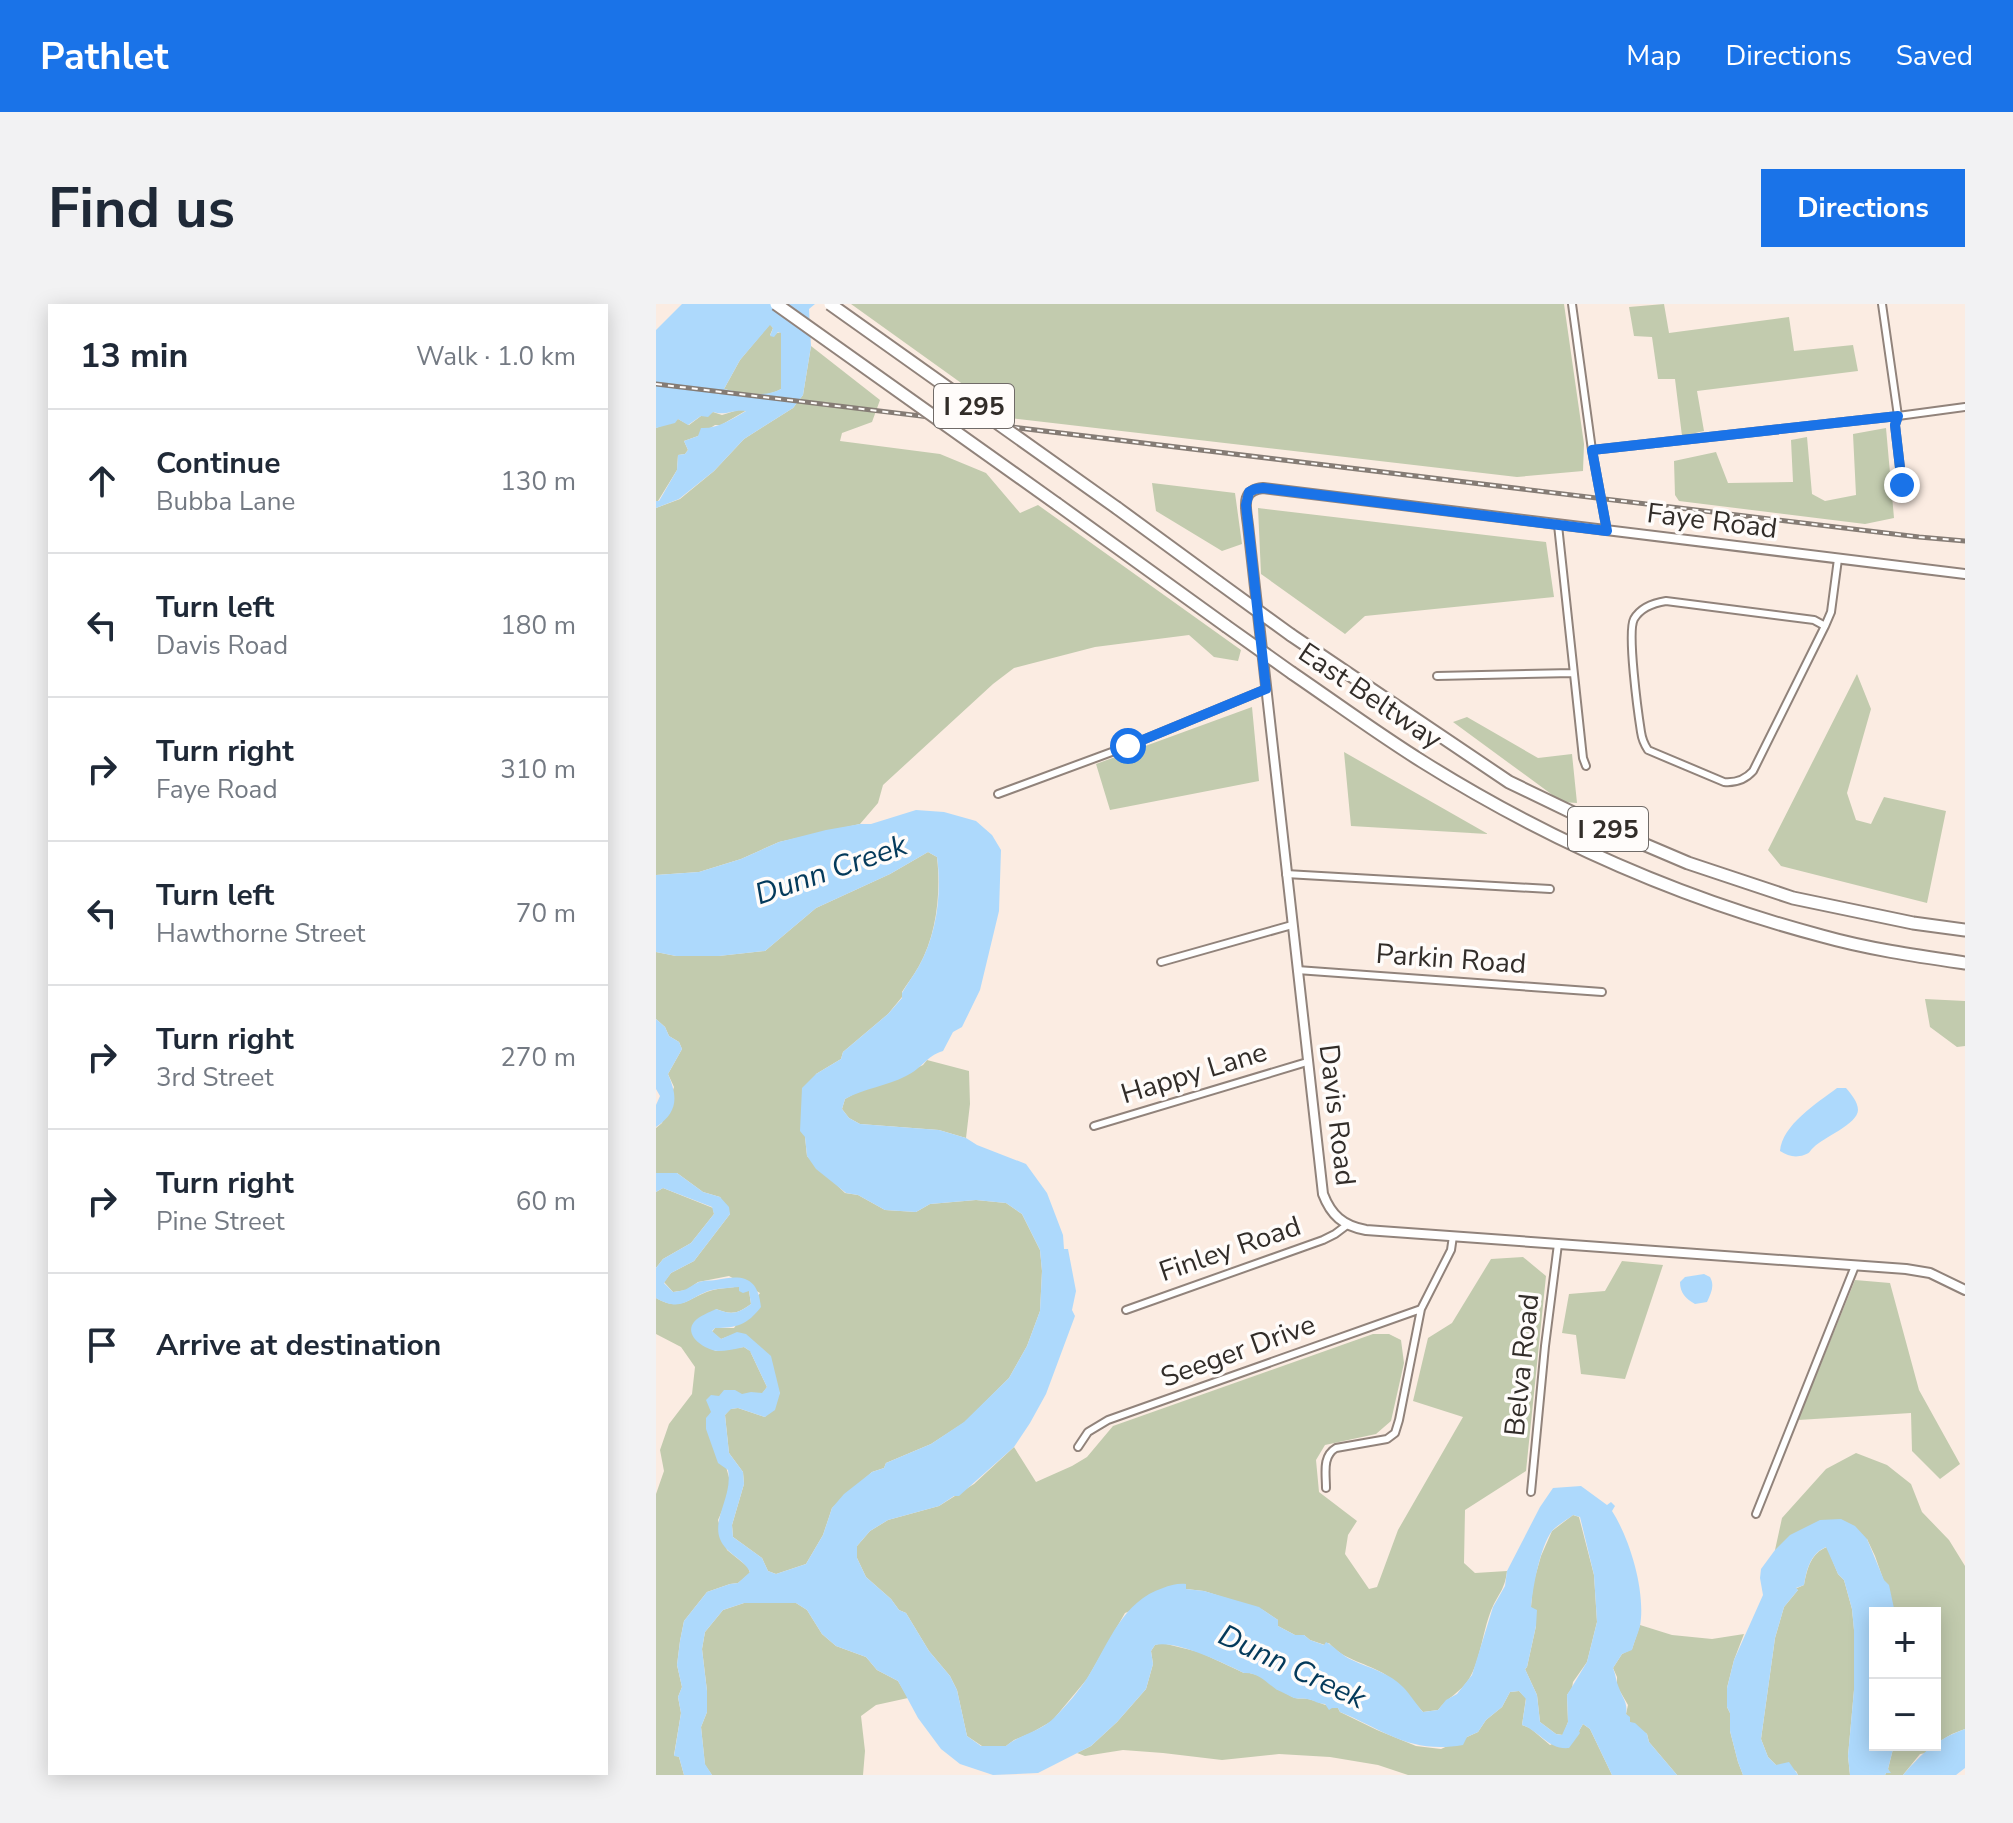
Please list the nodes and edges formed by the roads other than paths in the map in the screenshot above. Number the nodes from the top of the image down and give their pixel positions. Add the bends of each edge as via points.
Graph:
1 (776, 304) edge
2 (830, 304) edge
3 (1572, 304) edge
4 (1882, 304) edge
5 (1965, 407) edge
6 (1898, 416) junction
7 (1592, 450) junction
8 (1902, 485) dead end
9 (1248, 525) joint
10 (1558, 525) junction
11 (1607, 531) junction
12 (1838, 559) junction
13 (1965, 574) edge
14 (1634, 604) dead end
15 (1639, 612) junction
16 (1825, 626) junction
17 (1573, 673) junction
18 (1437, 676) dead end
19 (1266, 689) junction
20 (1586, 766) dead end
21 (1740, 780) junction
22 (1744, 790) dead end
23 (998, 794) dead end
24 (1286, 874) junction
25 (1550, 889) dead end
26 (1292, 925) junction
27 (1965, 930) edge
28 (1161, 962) dead end
29 (1965, 963) edge
30 (1297, 970) junction
31 (1602, 992) dead end
32 (1307, 1062) junction
33 (1094, 1126) dead end
34 (1347, 1225) junction
35 (1453, 1236) junction
36 (1558, 1244) junction
37 (1855, 1266) junction
38 (1965, 1290) edge
39 (1421, 1309) junction
40 (1126, 1310) dead end
41 (1078, 1447) dead end
42 (1326, 1488) dead end
43 (1531, 1492) dead end
44 (1756, 1514) dead end

1 - 29 highway, East Beltway / I 295, bridge via 1292,673 1423,762 1526,821 1630,870 1739,912 1825,937
2 - 27 highway, East Beltway / I 295, bridge via 1291,635 1509,782 1688,863 1793,898
3 - 7 street
4 - 6 street
5 - 6 street
6 - 7 street
6 - 8 street
7 - 11 street
9 - 10 street, Faye Road via 1246,498 1263,488
9 - 19 street, Davis Road
10 - 11 street, Faye Road
10 - 17 street
11 - 12 street, Faye Road
12 - 13 street, Faye Road
12 - 16 street
14 - 15 street
15 - 16 street via 1666,601 1814,620
15 - 21 street via 1631,637 1641,734 1648,750 1724,782
16 - 21 street via 1753,771
17 - 18 street
17 - 20 street
19 - 23 street
19 - 24 street, Davis Road
21 - 22 street
24 - 25 street
24 - 26 street, Davis Road
26 - 28 street
26 - 30 street, Davis Road
30 - 31 street, Parkin Road
30 - 32 street, Davis Road
32 - 33 street, Happy Lane
32 - 34 street, Davis Road via 1323,1194 1330,1211
34 - 35 street, Davis Road
34 - 40 street, Finley Road via 1323,1240
35 - 36 street, Davis Road
35 - 39 street
36 - 37 street, Davis Road
36 - 43 street, Belva Road
37 - 38 street, Davis Road via 1930,1273
37 - 44 street
39 - 41 street, Seeger Drive via 1108,1420 1088,1432
39 - 42 street via 1395,1433 1330,1451

